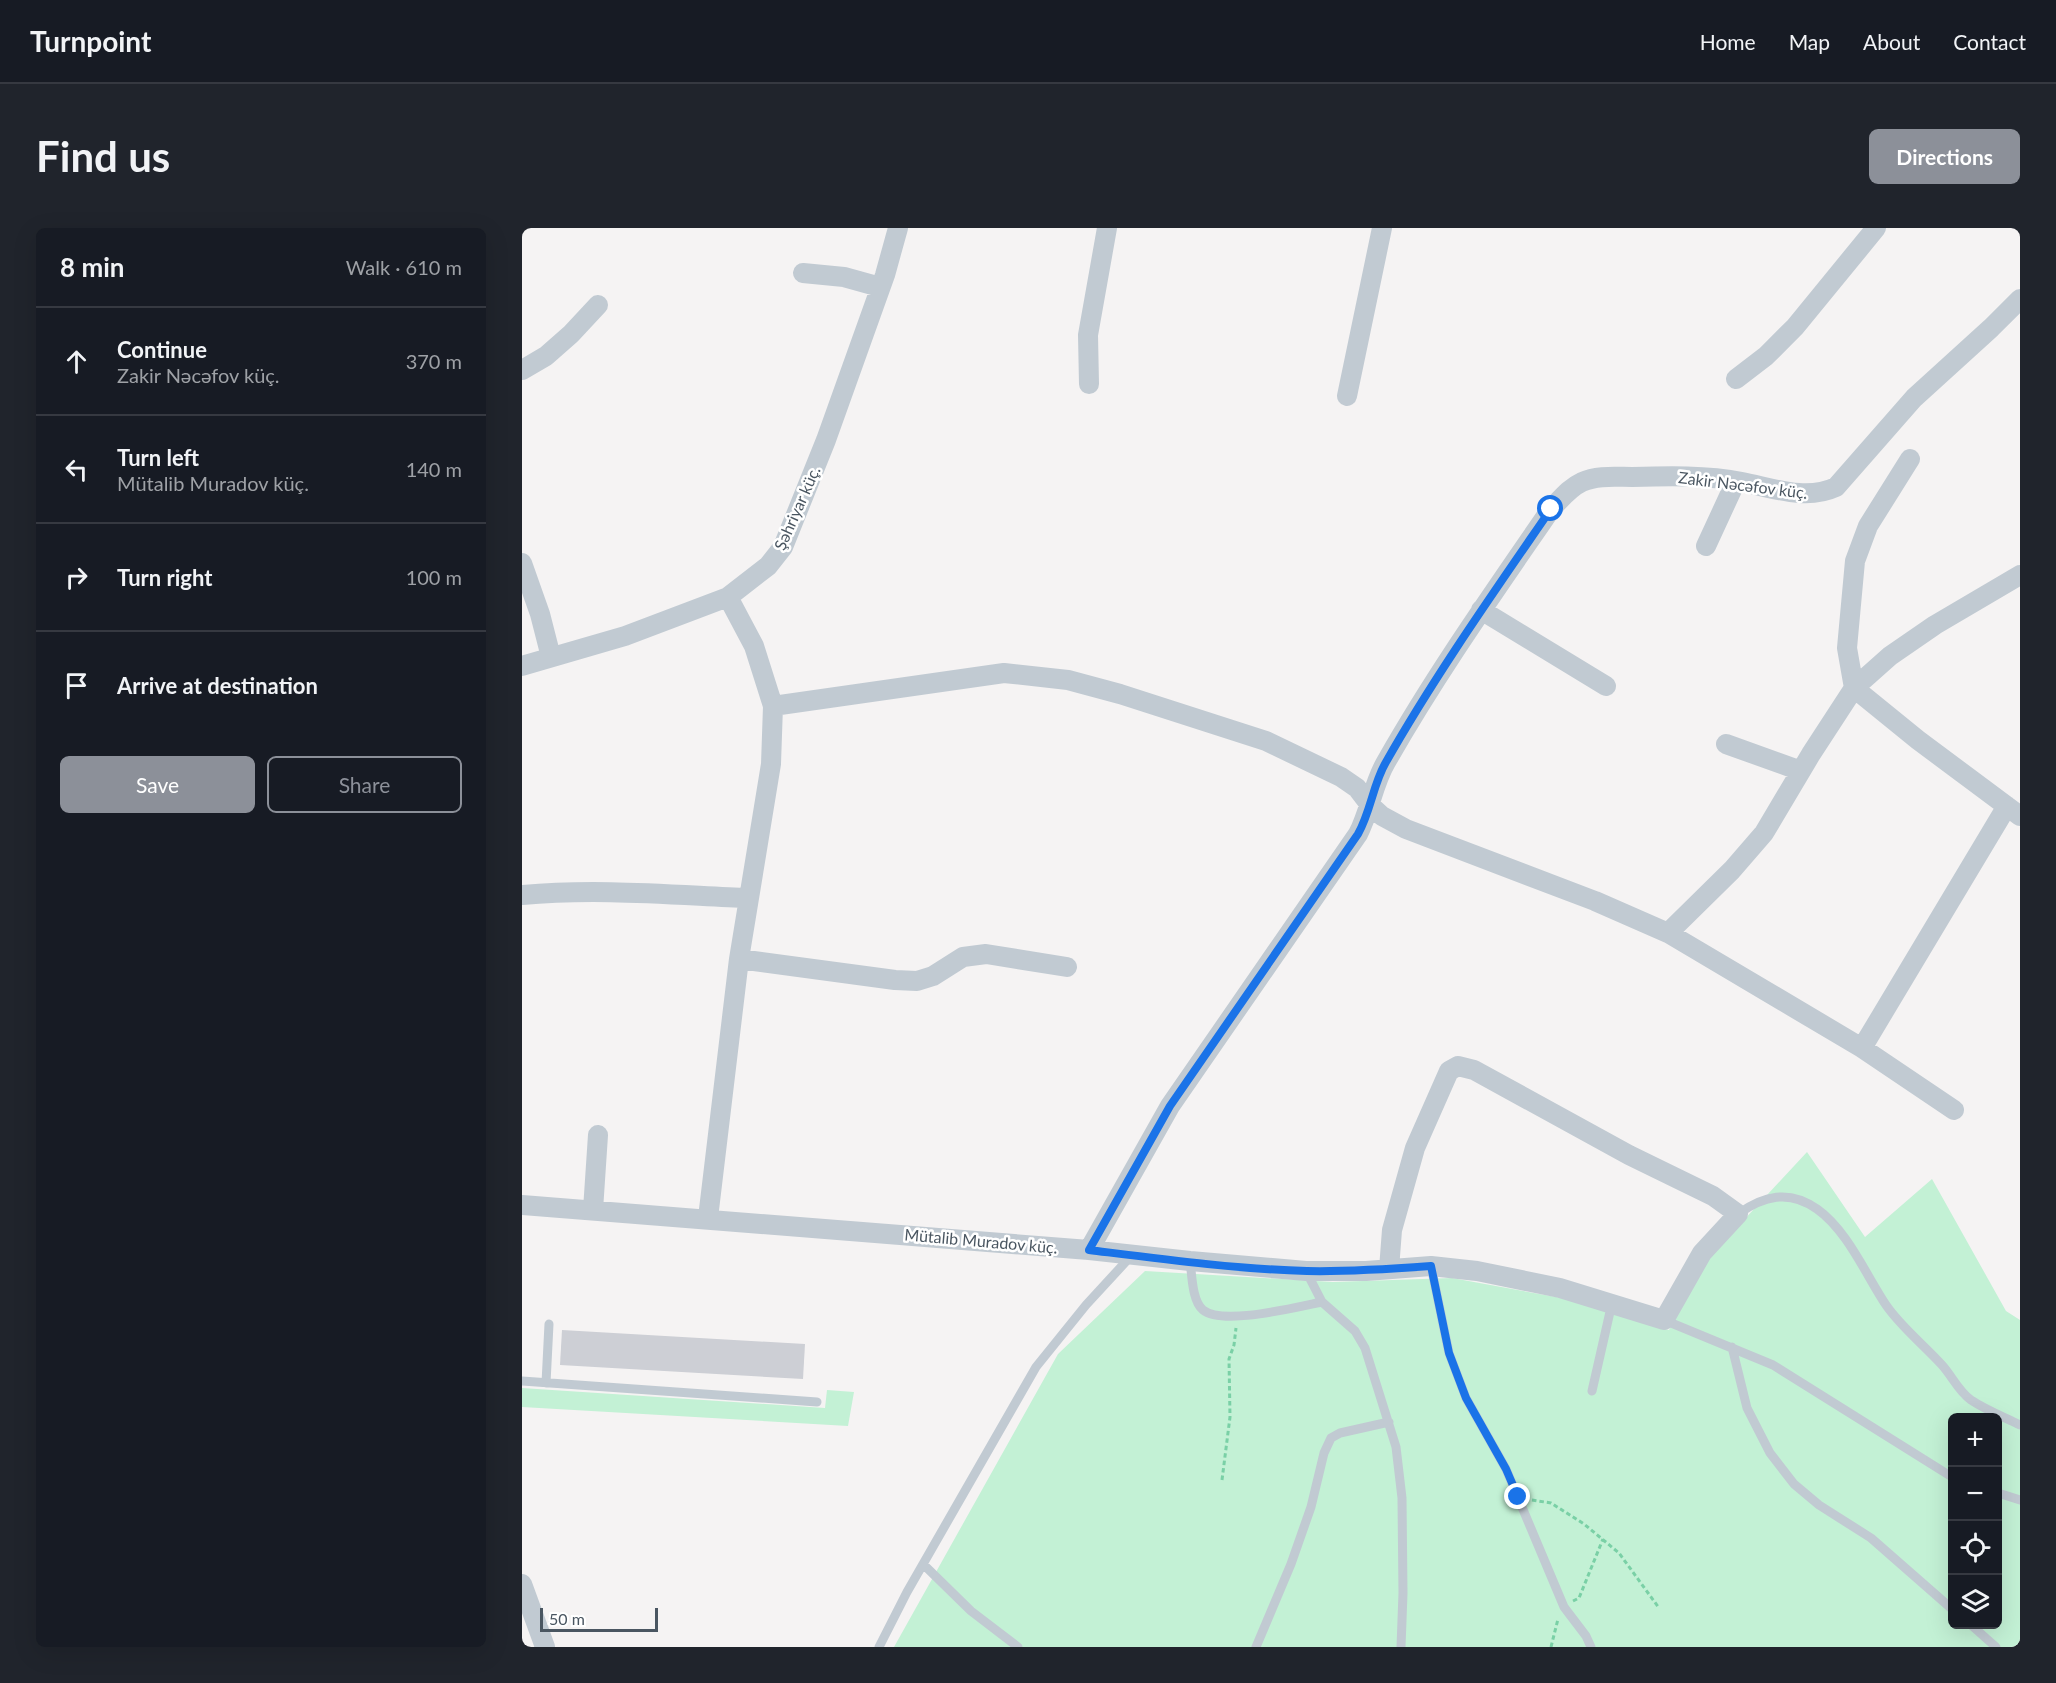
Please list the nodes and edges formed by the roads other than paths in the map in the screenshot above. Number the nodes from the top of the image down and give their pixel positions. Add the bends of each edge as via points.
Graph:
1 (898, 228) edge
2 (1107, 228) edge
3 (1382, 228) edge
4 (1876, 228) edge
5 (803, 273) dead end
6 (880, 287) junction
7 (2020, 299) edge
8 (598, 305) dead end
9 (522, 370) edge
10 (1736, 378) dead end
11 (1089, 384) dead end
12 (1347, 396) dead end
13 (1910, 459) dead end
14 (1736, 481) junction
15 (1706, 546) dead end
16 (522, 563) edge
17 (2020, 575) edge
18 (728, 597) junction
19 (1481, 610) junction
20 (551, 657) junction
21 (522, 666) edge
22 (1606, 686) dead end
23 (1854, 687) junction
24 (773, 706) junction
25 (1726, 744) dead end
26 (1801, 771) junction
27 (1370, 806) junction
28 (2013, 811) edge
29 (522, 895) edge
30 (749, 898) junction
31 (1668, 933) junction
32 (739, 959) junction
33 (1067, 967) dead end
34 (1862, 1047) junction
35 (1954, 1110) dead end
36 (598, 1135) dead end
37 (522, 1204) edge
38 (593, 1210) junction
39 (1738, 1214) junction
40 (708, 1218) junction
41 (1089, 1250) junction
42 (1132, 1255) junction
43 (1190, 1261) junction
44 (1431, 1266) junction
45 (1389, 1269) junction
46 (1306, 1271) junction
47 (1322, 1302) junction
48 (1612, 1304) junction
49 (1664, 1320) junction
50 (549, 1324) dead end
51 (1732, 1347) junction
52 (522, 1381) edge
53 (546, 1383) junction
54 (1592, 1391) dead end
55 (817, 1402) dead end
56 (1389, 1422) junction
57 (2020, 1425) edge
58 (1948, 1474) edge
59 (2002, 1494) edge
60 (2020, 1500) edge
61 (923, 1564) junction
62 (522, 1584) edge
63 (1948, 1605) edge
64 (1976, 1629) edge
65 (545, 1647) edge
66 (879, 1647) edge
67 (1018, 1647) edge
68 (1256, 1647) edge
69 (1401, 1647) edge
70 (1592, 1647) edge
71 (1996, 1647) edge

1 - 6 street, Şəhriyar küç.
2 - 11 street via 1088,335
3 - 12 street
4 - 10 street via 1795,327
5 - 6 street via 844,277
6 - 18 street, Şəhriyar küç. via 783,547 768,566
7 - 14 street, Zakir Nəcəfov küç. via 1914,398 1836,487 1824,493 1803,494
8 - 9 street via 546,356
13 - 23 street via 1868,526 1855,561 1847,648
14 - 15 street
14 - 19 street, Zakir Nəcəfov küç. via 1683,476 1601,477 1584,481 1551,509
16 - 20 street
17 - 23 street via 1935,624
18 - 20 street, Şəhriyar küç. via 625,636
18 - 24 street via 754,646
19 - 22 street
19 - 27 street, Zakir Nəcəfov küç. via 1384,765
20 - 21 street, Şəhriyar küç.
23 - 26 street
23 - 28 street
24 - 27 street via 1004,672 1068,680 1266,741 1341,777 1357,788
24 - 30 street via 771,764
25 - 26 street
26 - 31 street via 1764,833
27 - 31 street via 1406,829
27 - 41 street, Zakir Nəcəfov küç. via 1358,834 1170,1106
28 - 34 street
29 - 30 street via 642,893
30 - 32 street
31 - 34 street
32 - 33 street via 917,981 963,957 986,954
32 - 40 street
34 - 35 street
36 - 38 street
37 - 38 street, Mütalib Muradov küç.
38 - 40 street, Mütalib Muradov küç.
39 - 45 street via 1713,1196 1474,1070 1458,1066 1449,1071 1415,1148 1392,1230
39 - 49 street via 1702,1253
39 - 57 lane via 1754,1203 1777,1196 1794,1198 1816,1208 1834,1224 1888,1307 1964,1394
40 - 41 street, Mütalib Muradov küç.
41 - 42 street, Mütalib Muradov küç.
42 - 43 street, Mütalib Muradov küç.
42 - 61 lane via 1036,1367
43 - 46 street, Mütalib Muradov küç.
43 - 47 lane via 1196,1297 1202,1309 1214,1316 1234,1317
44 - 45 street, Mütalib Muradov küç.
44 - 48 street, Mütalib Muradov küç. via 1477,1270
44 - 70 lane via 1449,1353 1466,1398 1506,1469 1564,1606
45 - 46 street, Mütalib Muradov küç.
46 - 47 lane
47 - 56 lane via 1354,1331 1365,1348
48 - 49 street, Mütalib Muradov küç.
48 - 54 lane
49 - 51 lane
50 - 53 lane
51 - 58 lane via 1773,1365
51 - 63 lane via 1748,1408 1770,1453 1794,1484 1871,1538
52 - 53 lane
53 - 55 lane
56 - 68 lane via 1331,1438 1291,1564
56 - 69 lane via 1401,1497
59 - 60 lane
61 - 66 lane
61 - 67 lane via 971,1611
62 - 65 street
64 - 71 lane

